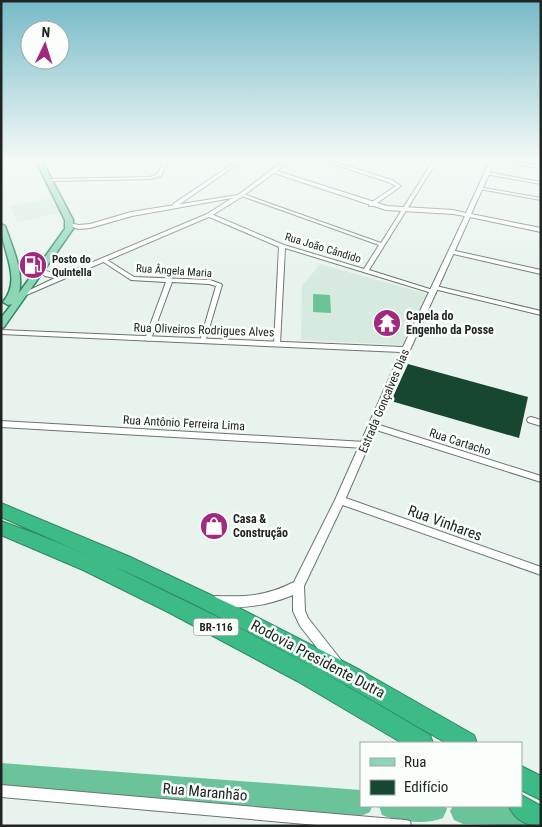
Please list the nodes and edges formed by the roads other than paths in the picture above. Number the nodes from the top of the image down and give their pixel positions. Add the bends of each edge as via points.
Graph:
1 (59, 200) edge
2 (183, 200) edge
3 (211, 200) edge
4 (234, 200) edge
5 (255, 200) edge
6 (355, 200) edge
7 (380, 200) edge
8 (412, 200) edge
9 (474, 200) edge
10 (175, 205) junction
11 (371, 205) junction
12 (406, 210) junction
13 (467, 214) junction
14 (209, 215) junction
15 (70, 224) junction
16 (1, 226) edge
17 (541, 230) edge
18 (383, 244) junction
19 (282, 246) junction
20 (451, 252) junction
21 (104, 260) junction
22 (365, 272) junction
23 (541, 272) edge
24 (39, 273) junction
25 (16, 276) junction
26 (63, 276) junction
27 (170, 280) junction
28 (435, 290) junction
29 (18, 295) junction
30 (1, 312) edge
31 (541, 313) edge
32 (1, 325) edge
33 (1, 332) edge
34 (148, 339) junction
35 (203, 341) junction
36 (277, 344) junction
37 (406, 350) junction
38 (531, 420) dead end
39 (541, 423) edge
40 (1, 424) edge
41 (373, 426) junction
42 (365, 445) junction
43 (541, 479) edge
44 (340, 500) junction
45 (1, 510) edge
46 (1, 528) edge
47 (541, 571) edge
48 (298, 586) junction
49 (212, 602) junction
50 (343, 672) junction
51 (420, 742) edge
52 (464, 742) edge
53 (522, 778) edge
54 (541, 789) edge
55 (1, 792) edge
56 (522, 807) edge
57 (541, 820) edge
58 (405, 826) edge

1 - 15 main road
2 - 10 street
3 - 10 street
4 - 14 street
5 - 18 street
6 - 11 street
7 - 11 street
8 - 12 street
9 - 13 street, Estrada Gonçalves Dias
10 - 15 street via 90,226
11 - 12 street
12 - 13 street
12 - 18 street
13 - 17 street
13 - 20 street, Estrada Gonçalves Dias
14 - 19 street, Rua João Cândido
14 - 21 street
15 - 24 main road
16 - 25 main road
18 - 22 street
19 - 22 street, Rua João Cândido
19 - 36 street
20 - 23 street
20 - 28 street, Estrada Gonçalves Dias
21 - 26 street
21 - 27 street, Rua Ângela Maria via 131,278
22 - 28 street, Rua João Cândido
24 - 25 main road via 25,278
24 - 26 street
24 - 29 main road
25 - 29 main road
26 - 29 street
27 - 34 street
27 - 35 street, Rua Ângela Maria via 210,282 220,286
28 - 31 street, Rua João Cândido
28 - 37 street, Estrada Gonçalves Dias
29 - 30 main road
29 - 32 main road
33 - 34 street, Rua Oliveiros Rodrigues Alves
34 - 35 street, Rua Oliveiros Rodrigues Alves
35 - 36 street, Rua Oliveiros Rodrigues Alves
36 - 37 street, Rua Oliveiros Rodrigues Alves
37 - 41 street, Estrada Gonçalves Dias
38 - 39 street
40 - 42 street, Rua Antônio Ferreira Lima
41 - 42 street, Estrada Gonçalves Dias
41 - 43 street, Rua Cartacho
42 - 44 street, Estrada Gonçalves Dias
44 - 47 street, Rua Vinhares
44 - 48 street, Estrada Gonçalves Dias
45 - 49 highway, Rodovia Presidente Dutra / BR-116
46 - 51 highway, Rodovia Presidente Dutra / BR-116 via 43,543 154,594
48 - 49 street via 263,601
48 - 50 street, Estrada Gonçalves Dias via 299,611 304,622
49 - 50 highway, Rodovia Presidente Dutra / BR-116
50 - 52 highway, Rodovia Presidente Dutra / BR-116
53 - 54 highway
55 - 58 street, Rua Maranhão
56 - 57 highway

